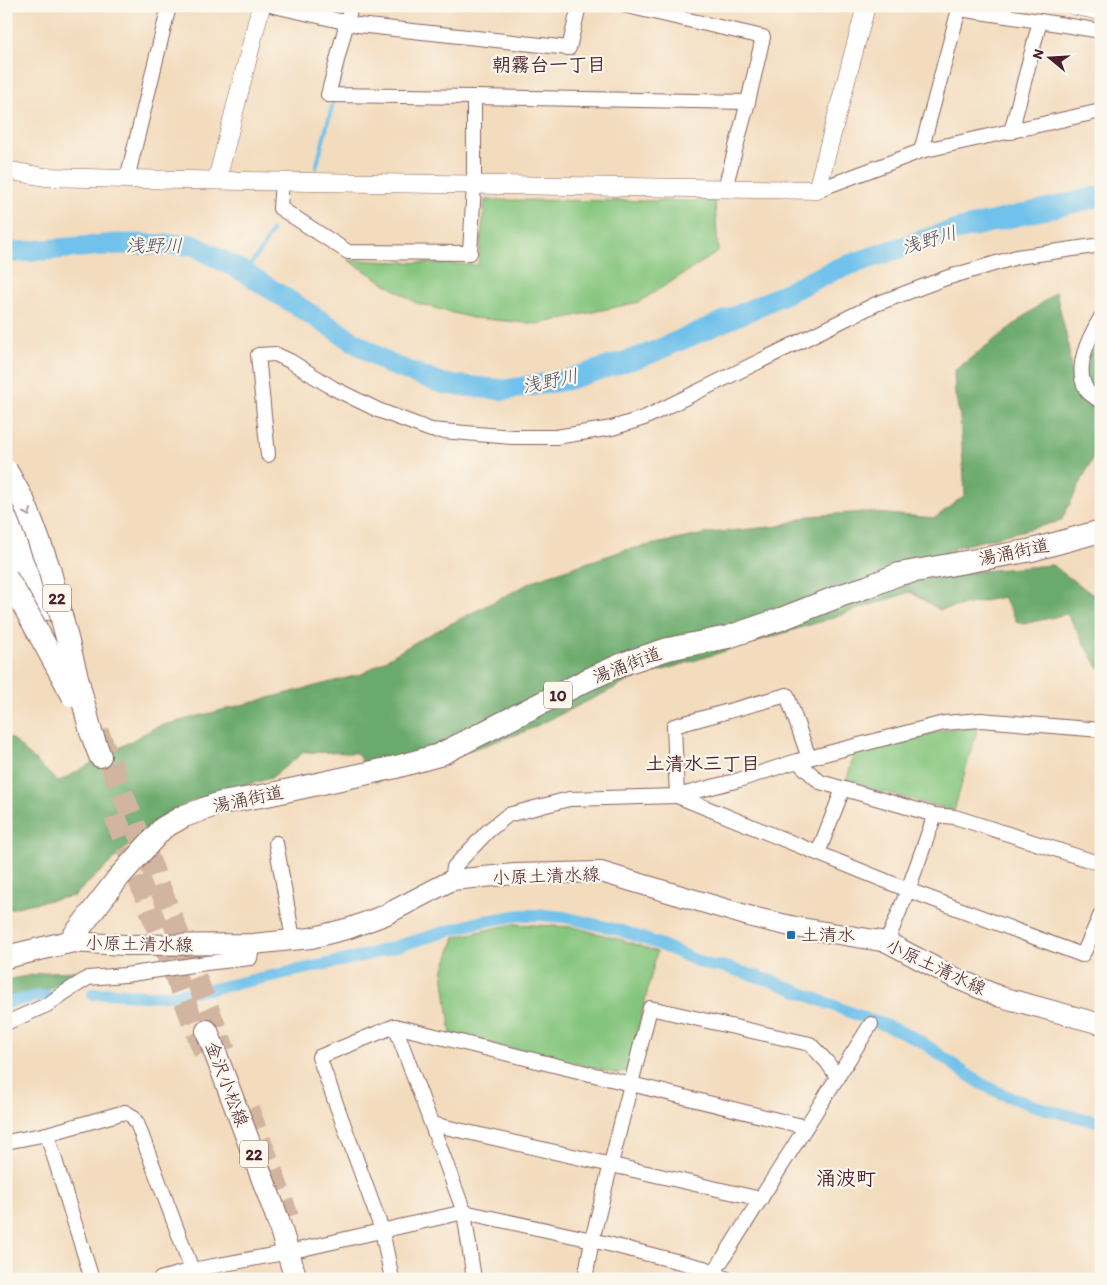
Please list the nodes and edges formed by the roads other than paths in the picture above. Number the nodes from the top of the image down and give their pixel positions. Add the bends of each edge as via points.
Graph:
1 (169, 6) edge
2 (261, 6) edge
3 (274, 6) edge
4 (351, 6) edge
5 (579, 6) edge
6 (627, 6) edge
7 (866, 6) edge
8 (1076, 6) edge
9 (1101, 11) edge
10 (1040, 21) junction
11 (347, 23) junction
12 (1101, 31) edge
13 (474, 97) junction
14 (748, 102) junction
15 (1101, 111) edge
16 (1011, 132) junction
17 (921, 151) junction
18 (6, 170) edge
19 (127, 179) junction
20 (217, 180) junction
21 (282, 182) junction
22 (474, 185) junction
23 (725, 188) junction
24 (817, 190) junction
25 (1101, 246) edge
26 (1101, 318) edge
27 (1101, 398) edge
28 (268, 455) dead end
29 (6, 470) edge
30 (6, 511) edge
31 (1101, 531) edge
32 (6, 548) edge
33 (6, 577) edge
34 (1101, 730) edge
35 (91, 732) junction
36 (100, 756) tunnel mouth
37 (803, 760) junction
38 (843, 789) junction
39 (677, 796) junction
40 (935, 815) junction
41 (276, 843) dead end
42 (818, 853) junction
43 (1101, 864) edge
44 (452, 880) junction
45 (908, 890) junction
46 (1101, 914) edge
47 (292, 939) junction
48 (69, 942) junction
49 (887, 942) junction
50 (253, 944) junction
51 (6, 958) edge
52 (6, 1023) edge
53 (870, 1024) dead end
54 (1101, 1024) edge
55 (395, 1026) junction
56 (207, 1031) tunnel mouth
57 (838, 1078) junction
58 (631, 1084) junction
59 (432, 1124) junction
60 (806, 1127) junction
61 (47, 1134) junction
62 (6, 1142) edge
63 (611, 1164) junction
64 (760, 1199) junction
65 (464, 1212) junction
66 (382, 1230) junction
67 (592, 1240) junction
68 (288, 1252) junction
69 (192, 1275) edge
70 (712, 1276) edge
71 (92, 1279) edge
72 (160, 1279) edge
73 (296, 1279) edge
74 (392, 1279) edge
75 (474, 1279) edge
76 (584, 1279) edge
77 (726, 1279) edge

1 - 19 street
2 - 20 street
3 - 11 street
4 - 11 street
5 - 11 street via 569,48
6 - 14 street via 763,36
7 - 24 street
8 - 9 street
10 - 12 street
10 - 16 street
10 - 17 street via 959,9
11 - 13 street via 328,96
13 - 14 street
13 - 22 street
14 - 23 street
15 - 16 street
16 - 17 street
17 - 24 street
18 - 19 street via 45,177
19 - 20 street
20 - 21 street
21 - 22 street
21 - 22 street via 280,208 348,252 470,253
22 - 23 street
23 - 24 street
25 - 28 street via 1017,257 946,278 876,304 644,418 572,435 512,437 431,430 378,410 275,354 258,355
26 - 27 street via 1090,335 1081,376 1088,392
29 -> 35 main road, 22, bridge via 24,502 49,568
30 - 32 main road, 22 via 37,572 78,699
31 - 48 main road, 湯涌街道 / 10 via 1032,550 899,574 728,637 668,649 625,663 439,756 221,803 184,816 163,828 119,877
33 - 35 main road, 22, bridge
34 - 37 street via 981,720 944,723
35 - 36 main road, 22
37 - 38 street via 820,782
37 - 39 street
37 - 39 street via 787,695 674,726
38 - 40 street
38 - 42 street
39 - 42 street
39 - 44 street via 569,799 508,816 488,831 454,867
40 - 43 street via 955,818
40 - 45 street
41 - 47 street
42 - 45 street
44 - 47 main road, 小原土清水線 via 385,915 350,928 311,938
44 - 49 main road, 小原土清水線 via 515,874 601,872 752,917
45 - 46 street via 1082,955
45 - 49 street
47 - 50 main road, 小原土清水線
48 - 50 main road, 小原土清水線
48 - 51 main road
49 - 54 main road, 小原土清水線 via 953,977 1001,997
50 - 52 street via 250,958 88,978 47,1005
53 - 57 street
55 - 58 street
55 - 59 street
55 - 66 street via 319,1057
56 - 68 main road, 金沢小松線 / 22
57 - 58 street via 810,1044 650,1008
57 - 60 street
58 - 60 street
58 - 63 street
59 - 63 street
59 - 65 street
60 - 64 street
61 - 62 street
61 - 69 street via 125,1112 132,1116
61 - 71 street
63 - 64 street
63 - 67 street
64 - 70 street
65 - 66 street
65 - 67 street
65 - 75 street
66 - 68 street
66 - 74 street
67 - 70 street via 704,1268
67 - 76 street
68 - 69 street
68 - 73 main road, 金沢小松線 / 22
69 - 72 street
70 - 77 street

